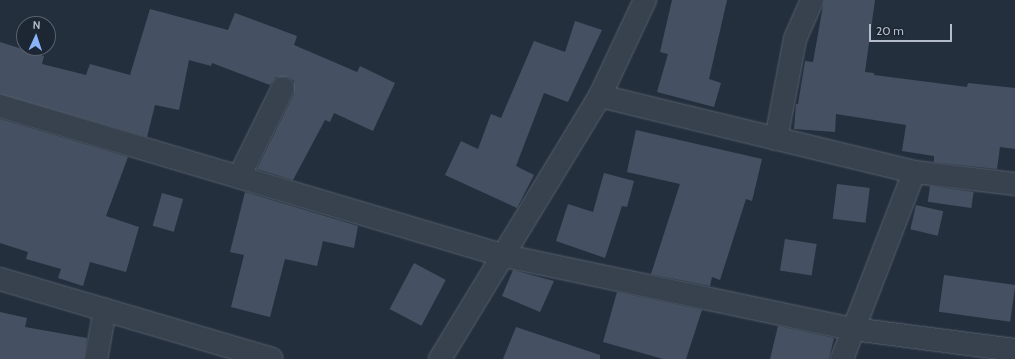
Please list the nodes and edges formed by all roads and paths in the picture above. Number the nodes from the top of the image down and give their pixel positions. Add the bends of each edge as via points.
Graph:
1 (645, 0) edge
2 (812, 0) edge
3 (283, 88) dead end
4 (600, 96) junction
5 (0, 106) edge
6 (776, 139) junction
7 (914, 172) junction
8 (239, 177) junction
9 (1015, 184) edge
10 (501, 254) junction
11 (0, 279) edge
12 (105, 310) junction
13 (853, 329) junction
14 (1015, 350) edge
15 (96, 359) edge
16 (271, 359) edge
17 (440, 359) edge
18 (842, 359) edge

1 - 4 street
2 - 6 street via 795,39
3 - 8 street
4 - 6 street
4 - 10 street
5 - 8 street
6 - 7 street
7 - 9 street
7 - 13 street
8 - 10 street
10 - 13 street
10 - 17 street
11 - 12 street
12 - 15 street
12 - 16 street
13 - 14 street
13 - 18 street

